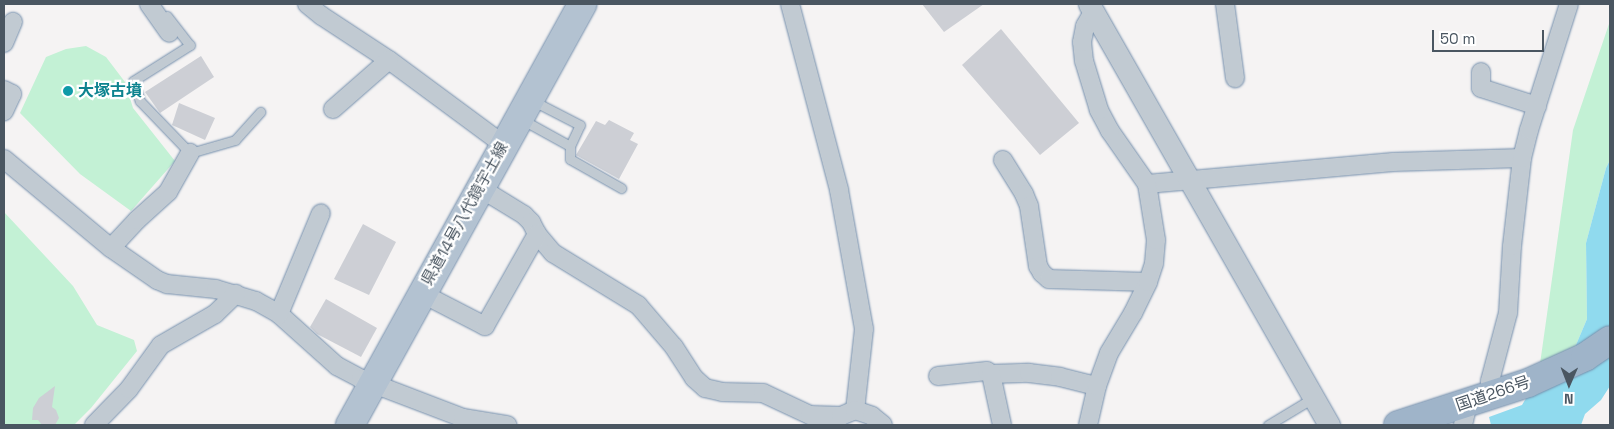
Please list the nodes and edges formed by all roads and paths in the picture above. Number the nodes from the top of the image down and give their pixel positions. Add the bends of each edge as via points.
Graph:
1 (154, 4) edge
2 (309, 4) edge
3 (582, 4) edge
4 (790, 4) edge
5 (1225, 4) edge
6 (1569, 4) edge
7 (1091, 8) edge
8 (14, 22) dead end
9 (169, 33) dead end
10 (4, 43) edge
11 (389, 60) junction
12 (1481, 72) dead end
13 (1235, 78) dead end
14 (4, 90) edge
15 (1537, 106) junction
16 (333, 109) dead end
17 (526, 109) junction
18 (4, 111) edge
19 (260, 112) dead end
20 (504, 145) junction
21 (570, 146) junction
22 (190, 153) junction
23 (1522, 158) junction
24 (4, 159) edge
25 (1003, 160) dead end
26 (1190, 180) junction
27 (1147, 184) junction
28 (480, 188) junction
29 (621, 188) dead end
30 (321, 213) dead end
31 (132, 215) dead end
32 (537, 234) junction
33 (108, 246) junction
34 (1148, 282) junction
35 (421, 293) junction
36 (236, 294) junction
37 (279, 314) junction
38 (1610, 340) edge
39 (992, 374) junction
40 (938, 376) dead end
41 (373, 384) junction
42 (1097, 386) junction
43 (1313, 398) junction
44 (1474, 408) edge
45 (855, 410) junction
46 (1273, 424) edge
47 (94, 425) edge
48 (350, 425) edge
49 (507, 425) edge
50 (883, 425) edge
51 (1002, 425) edge
52 (1088, 425) edge
53 (1329, 425) edge
54 (1398, 425) edge

1 - 9 street
1 - 22 lane via 190,46 133,81 140,101
2 - 11 street
3 - 17 main road, 県道14号八代鏡宇土線
4 - 45 street via 839,190 864,329
5 - 13 street
6 - 15 street
7 - 26 street
7 - 27 street via 1082,42 1084,61 1099,110
8 - 10 street
11 - 16 street
11 - 20 street
12 - 15 street via 1482,88
14 - 18 street via 12,94
15 - 23 street
17 - 20 main road, 県道14号八代鏡宇土線
17 - 21 lane
17 - 21 lane via 580,125
19 - 22 lane via 235,140
20 - 28 main road, 県道14号八代鏡宇土線
21 - 29 lane via 570,159
22 - 33 street via 168,192
23 - 26 street via 1393,162
23 - 44 street via 1508,313 1493,366
24 - 33 street
25 - 34 street via 1029,206 1038,266 1049,279
26 - 27 street
26 - 43 street
27 - 34 street via 1156,240
28 - 32 street via 524,215
28 - 35 main road, 県道14号八代鏡宇土線
30 - 37 street
31 - 33 lane
32 - 35 street via 485,326
32 - 45 street via 553,252 638,304 705,388 722,392 764,393 810,415 841,416
33 - 36 street via 167,284 204,286
34 - 42 street via 1109,353
35 - 41 main road, 県道14号八代鏡宇土線
36 - 37 street
36 - 47 street via 215,314 162,345 129,389
37 - 41 street via 337,366
38 - 44 highway, 国道266号 via 1585,357
39 - 40 street via 987,371
39 - 42 street via 1029,373
39 - 51 street
41 - 48 main road, 県道14号八代鏡宇土線
41 - 49 street via 463,418
42 - 52 street
43 - 46 lane
43 - 53 street
44 - 54 highway, 国道266号
45 - 50 street via 872,416

